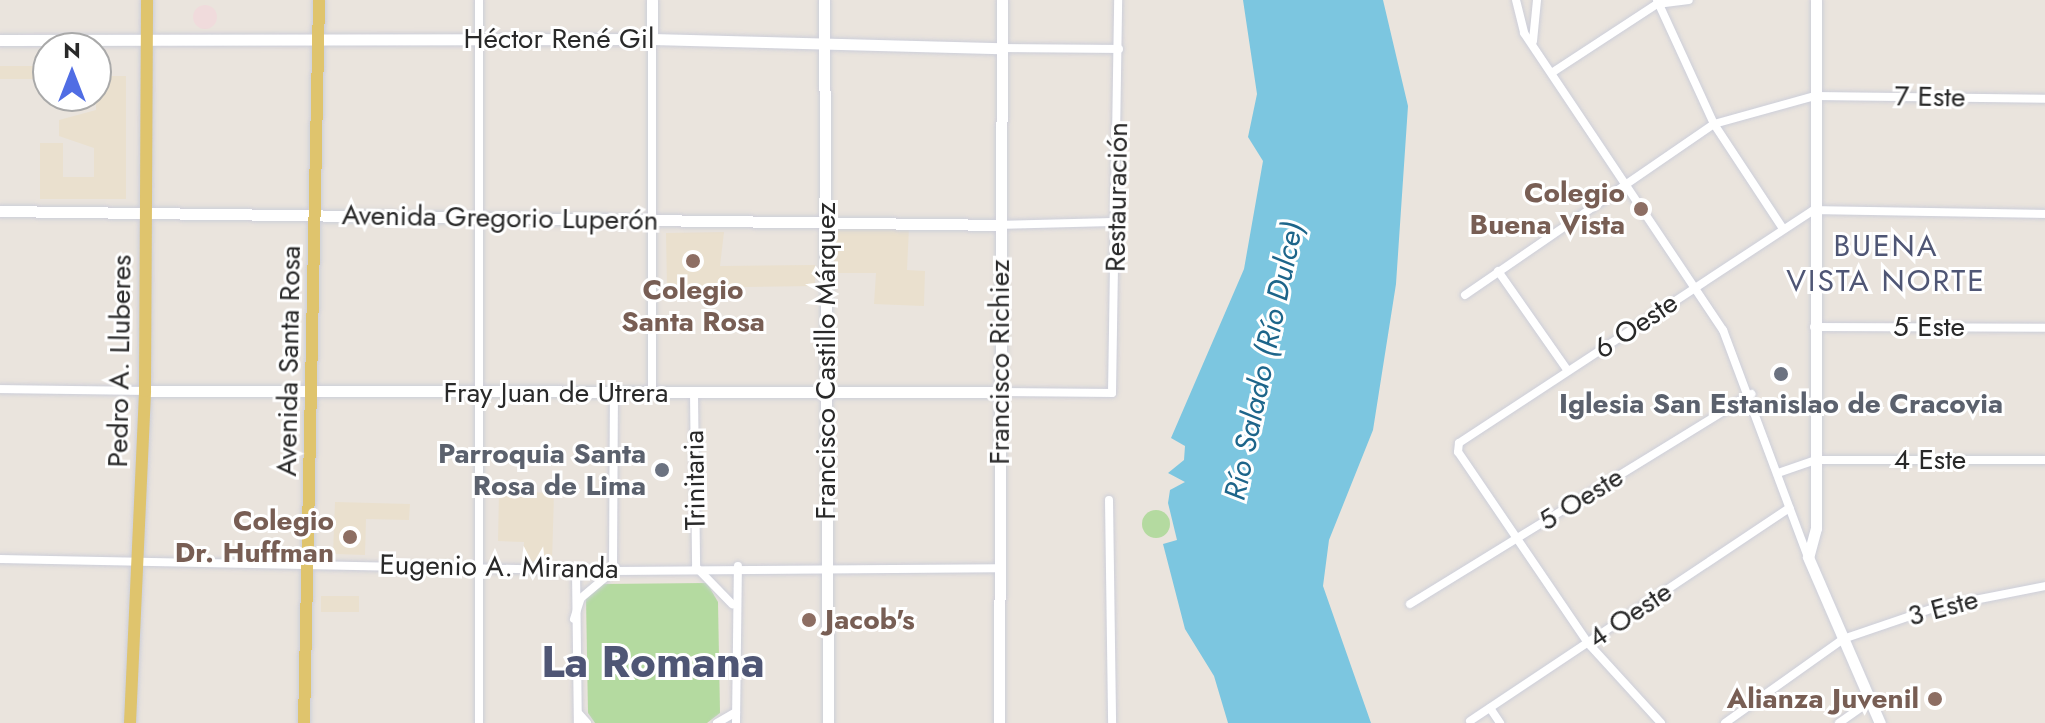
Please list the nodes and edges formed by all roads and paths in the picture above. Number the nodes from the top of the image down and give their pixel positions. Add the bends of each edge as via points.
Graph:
1 (147, 0) edge
2 (319, 0) edge
3 (479, 0) edge
4 (652, 0) edge
5 (824, 0) edge
6 (1002, 0) edge
7 (1118, 0) edge
8 (1516, 0) edge
9 (1537, 0) edge
10 (1689, 0) edge
11 (1816, 0) edge
12 (1657, 2) edge
13 (479, 38) junction
14 (146, 39) junction
15 (652, 39) junction
16 (0, 40) edge
17 (317, 41) junction
18 (1533, 41) junction
19 (823, 45) junction
20 (1001, 48) junction
21 (1119, 49) junction
22 (1553, 72) junction
23 (1815, 96) junction
24 (2045, 99) edge
25 (1714, 124) junction
26 (1625, 186) junction
27 (1814, 210) junction
28 (0, 211) edge
29 (146, 214) junction
30 (2045, 214) edge
31 (317, 217) junction
32 (481, 218) junction
33 (654, 220) junction
34 (826, 221) junction
35 (1118, 222) junction
36 (1000, 225) junction
37 (1782, 227) junction
38 (1498, 271) junction
39 (1694, 287) junction
40 (1465, 295) dead end
41 (1814, 327) junction
42 (2045, 328) edge
43 (1568, 371) junction
44 (0, 389) edge
45 (145, 391) junction
46 (315, 392) junction
47 (827, 392) junction
48 (1003, 392) junction
49 (480, 393) junction
50 (1112, 393) joint
51 (652, 394) junction
52 (694, 394) junction
53 (1752, 394) junction
54 (614, 395) junction
55 (1815, 460) junction
56 (2045, 460) edge
57 (1778, 473) junction
58 (1109, 500) dead end
59 (1789, 508) junction
60 (1521, 536) junction
61 (1808, 557) junction
62 (0, 559) edge
63 (139, 559) junction
64 (306, 564) junction
65 (481, 566) junction
66 (738, 566) junction
67 (827, 566) junction
68 (696, 567) junction
69 (999, 568) junction
70 (576, 570) junction
71 (613, 571) junction
72 (2045, 586) edge
73 (732, 604) junction
74 (1410, 604) dead end
75 (574, 619) junction
76 (1843, 639) junction
77 (1588, 643) junction
78 (1871, 701) junction
79 (1490, 708) junction
80 (736, 712) junction
81 (578, 718) edge
82 (1470, 721) edge
83 (130, 723) edge
84 (304, 723) edge
85 (479, 723) edge
86 (587, 723) edge
87 (717, 723) edge
88 (736, 723) edge
89 (828, 723) edge
90 (999, 723) edge
91 (1112, 723) edge
92 (1500, 723) edge
93 (1661, 723) edge
94 (1725, 723) edge
95 (1839, 723) edge
96 (1880, 723) edge

1 - 14 main road, Pedro A. Lluberes
2 - 17 main road, Avenida Santa Rosa
3 - 13 street
4 - 15 main road
5 - 19 main road, Francisco Castillo Márquez
6 - 20 main road, Francisco Richiez
7 - 21 street, Restauración
8 - 18 street
9 - 18 street
10 - 12 street
11 - 23 main road
12 - 22 street
12 - 25 street
13 - 15 main road, Héctor René Gil
13 - 17 main road, Héctor René Gil
13 - 32 street
14 - 16 main road, Héctor René Gil
14 - 17 main road, Héctor René Gil
14 - 29 main road, Pedro A. Lluberes
15 - 19 main road, Héctor René Gil
15 - 33 street
17 - 31 main road, Avenida Santa Rosa
18 - 22 street
19 - 20 main road, Héctor René Gil
19 - 34 main road, Francisco Castillo Márquez
20 - 21 street, Héctor René Gil
20 - 36 main road, Francisco Richiez
21 - 35 street, Restauración
22 - 26 street
23 - 24 street, 7 Este
23 - 25 street, 7 Este
23 - 27 main road
25 - 26 street, 7 Este
25 - 37 street
26 - 38 street, 7 Este
26 - 39 street
27 - 30 street
27 - 37 street, 6 Oeste
27 - 41 main road
28 - 29 main road, Avenida Gregorio Luperón
29 - 31 main road, Avenida Gregorio Luperón
29 - 45 main road, Pedro A. Lluberes
31 - 32 main road, Avenida Gregorio Luperón
31 - 46 main road, Avenida Santa Rosa
32 - 33 main road, Avenida Gregorio Luperón
32 - 49 street
33 - 34 main road, Avenida Gregorio Luperón
33 - 51 street
34 - 36 main road, Avenida Gregorio Luperón
34 - 47 main road, Francisco Castillo Márquez
35 - 36 street
35 - 50 street, Restauración
36 - 48 main road, Francisco Richiez
37 - 39 street, 6 Oeste
38 - 40 street, 7 Este
38 - 43 street
39 - 43 street, 6 Oeste
39 - 53 street
41 - 42 street, 5 Este
41 - 55 main road
43 - 60 street, 6 Oeste via 1459,443 1458,452
44 - 45 street, Fray Juan de Utrera
45 - 46 main road, Fray Juan de Utrera
45 - 63 main road, Pedro A. Lluberes
46 - 49 main road, Fray Juan de Utrera
46 - 64 main road, Avenida Santa Rosa
47 - 48 main road, Fray Juan de Utrera
47 - 52 main road, Fray Juan de Utrera
47 - 67 main road, Francisco Castillo Márquez
48 - 50 street, Fray Juan de Utrera
48 - 69 main road, Francisco Richiez
49 - 54 main road, Fray Juan de Utrera
49 - 65 street
51 - 52 main road, Fray Juan de Utrera
51 - 54 main road, Fray Juan de Utrera
52 - 68 street, Trinitaria
53 - 57 street
53 - 60 street, 5 Oeste
54 - 71 street
55 - 56 street, 4 Este
55 - 57 street, 4 Este
55 - 61 main road
57 - 59 street
58 - 91 street
59 - 61 street
59 - 77 street, 4 Oeste
60 - 74 street, 5 Oeste
60 - 77 street
61 - 76 main road
62 - 63 street, Eugenio A. Miranda
63 - 64 street, Eugenio A. Miranda
63 - 83 main road, Pedro A. Lluberes
64 - 65 street, Eugenio A. Miranda
64 - 84 main road, Avenida Santa Rosa
65 - 70 street, Eugenio A. Miranda
65 - 85 street
66 - 67 street, Eugenio A. Miranda
66 - 68 street, Eugenio A. Miranda
66 - 73 street
67 - 69 street, Eugenio A. Miranda
67 - 89 main road, Francisco Castillo Márquez
68 - 71 street, Eugenio A. Miranda
68 - 73 street
69 - 90 main road, Francisco Richiez
70 - 71 street, Eugenio A. Miranda
70 - 75 street
71 - 75 street via 581,598
72 - 76 street, 3 Este via 1934,608
73 - 80 street
75 - 81 street
76 - 78 main road
76 - 94 street, 3 Este
77 - 79 street, 4 Oeste
77 - 93 street
78 - 95 street
78 - 96 main road
79 - 82 street, 4 Oeste
79 - 92 street
80 - 87 street
80 - 88 street
81 - 86 street

